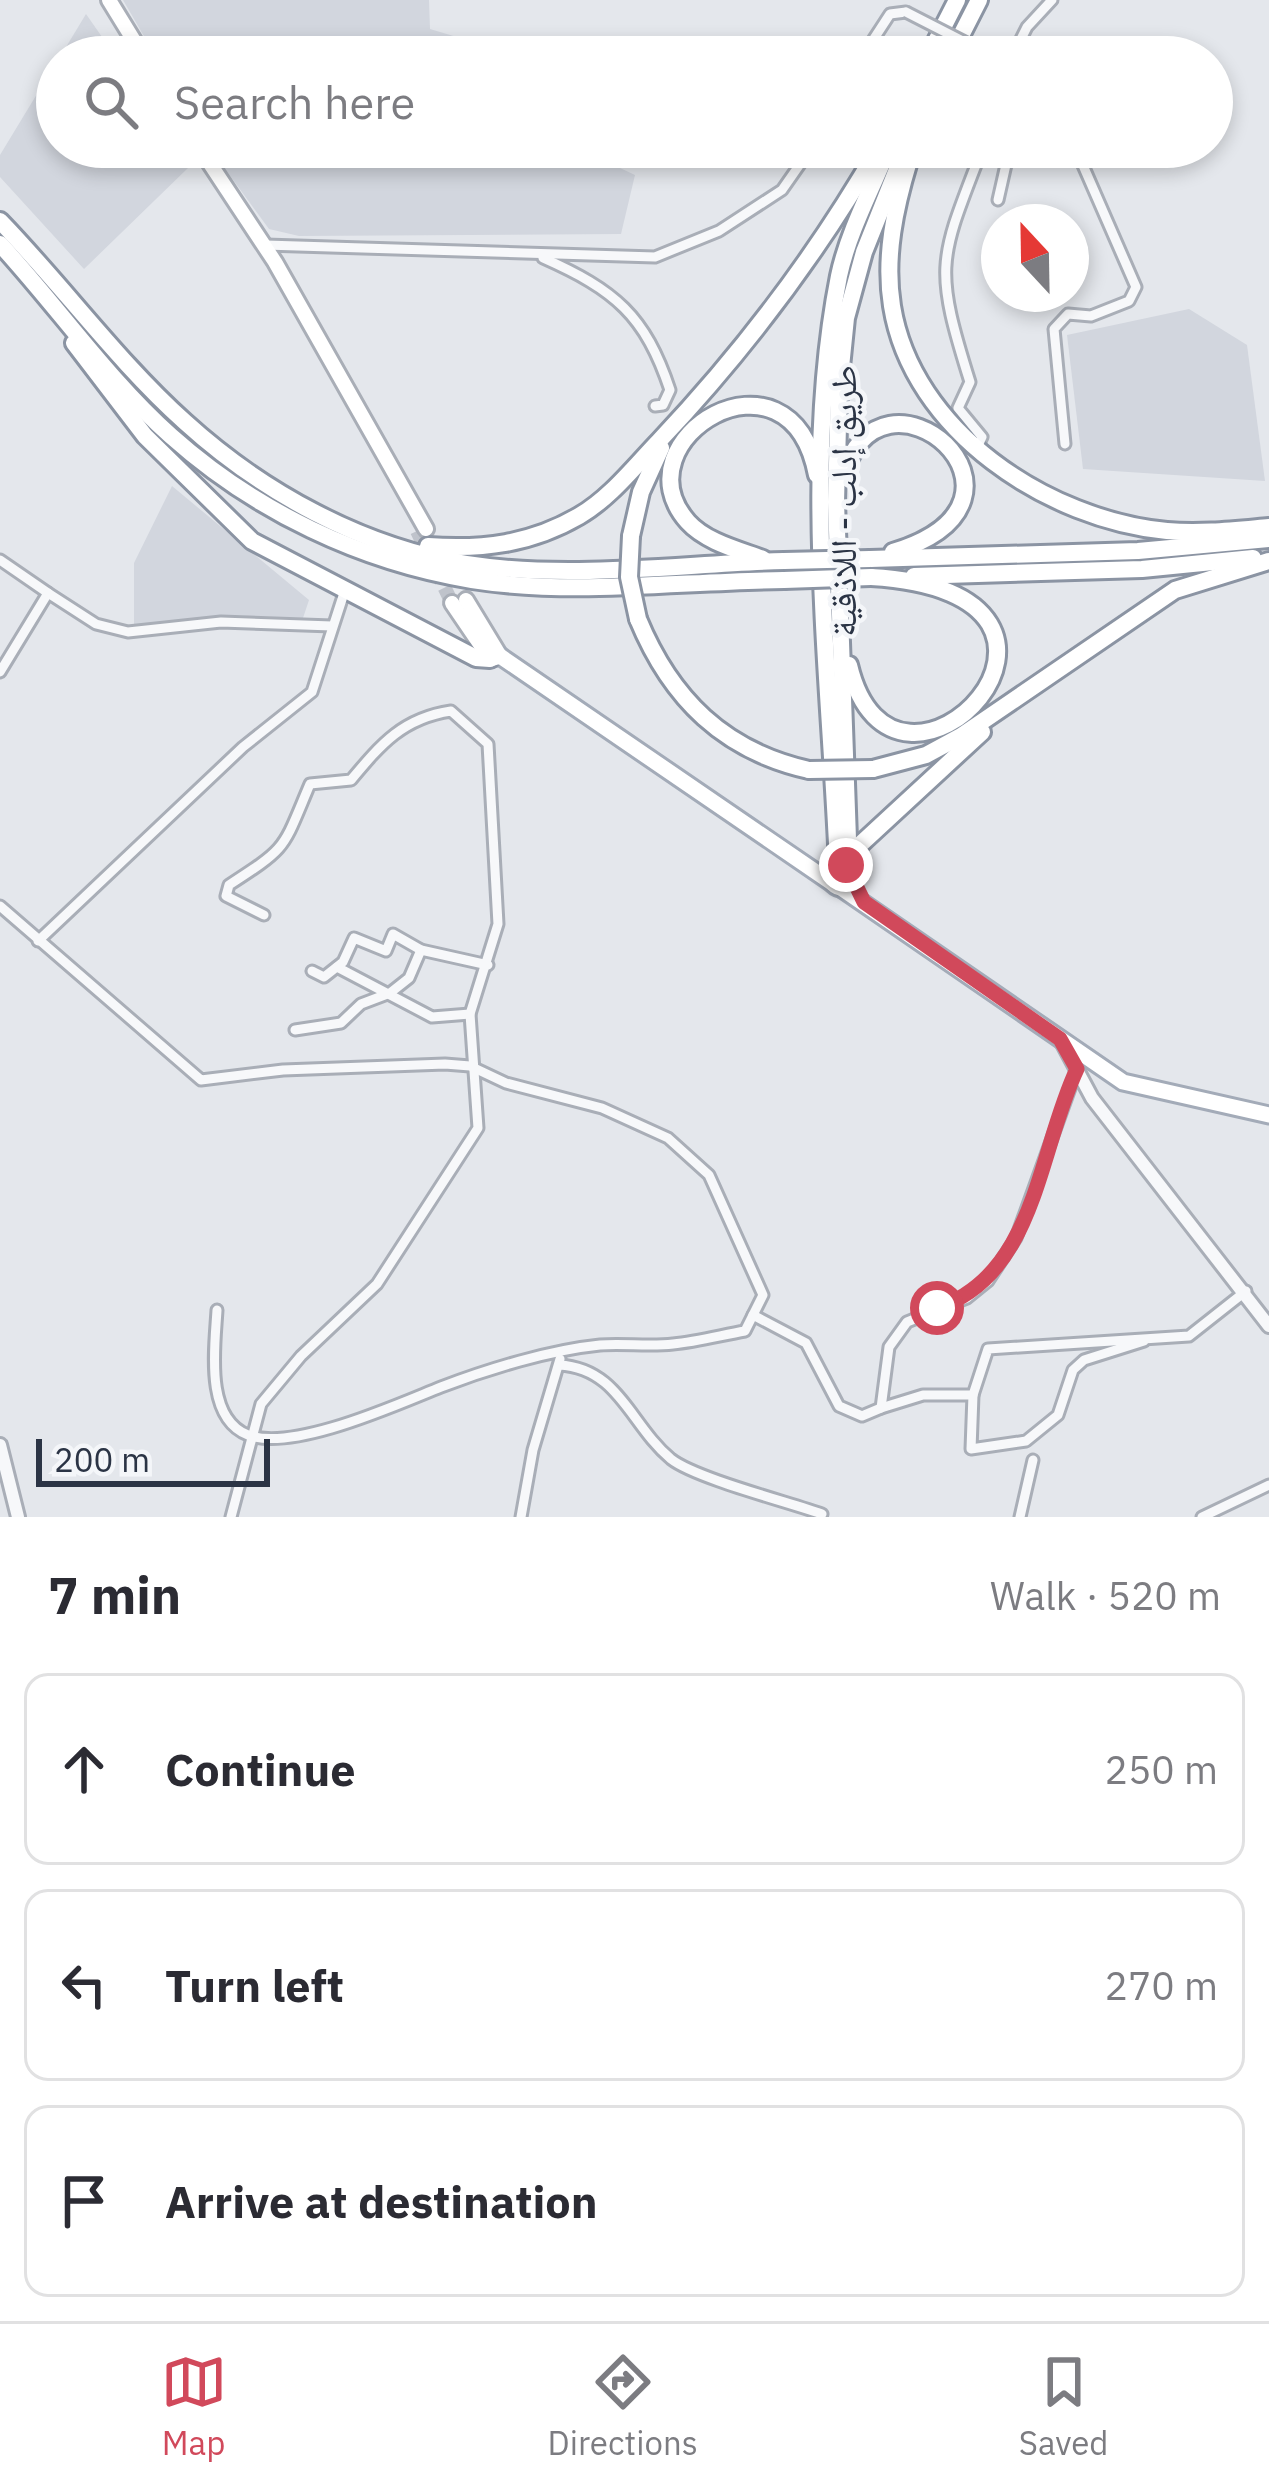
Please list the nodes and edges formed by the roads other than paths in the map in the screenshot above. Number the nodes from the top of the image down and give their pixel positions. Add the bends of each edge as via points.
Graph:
1 (110, 0) edge
2 (957, 0) edge
3 (979, 0) edge
4 (1052, 0) edge
5 (131, 36) edge
6 (876, 36) edge
7 (939, 36) edge
8 (952, 36) edge
9 (961, 36) edge
10 (1022, 36) edge
11 (213, 168) edge
12 (797, 168) edge
13 (865, 168) edge
14 (881, 168) edge
15 (900, 168) edge
16 (906, 168) edge
17 (976, 168) edge
18 (1005, 168) edge
19 (1084, 168) edge
20 (998, 200) dead end
21 (0, 221) edge
22 (1, 245) edge
23 (265, 245) junction
24 (535, 255) junction
25 (698, 400) junction
26 (655, 406) dead end
27 (1065, 444) dead end
28 (977, 448) junction
29 (830, 503) junction
30 (1269, 527) edge
31 (422, 530) tunnel mouth
32 (1269, 539) edge
33 (397, 544) junction
34 (1269, 559) edge
35 (0, 560) edge
36 (779, 568) junction
37 (870, 568) junction
38 (346, 590) junction
39 (48, 592) junction
40 (459, 602) tunnel mouth
41 (839, 605) junction
42 (332, 626) junction
43 (495, 657) junction
44 (0, 672) edge
45 (1013, 704) junction
46 (842, 872) junction
47 (0, 906) edge
48 (264, 915) dead end
49 (38, 941) junction
50 (421, 950) junction
51 (488, 965) junction
52 (337, 967) junction
53 (312, 971) dead end
54 (390, 993) junction
55 (470, 1014) junction
56 (295, 1030) dead end
57 (1060, 1039) junction
58 (470, 1066) junction
59 (1077, 1069) junction
60 (1269, 1115) edge
61 (1246, 1291) junction
62 (217, 1310) dead end
63 (753, 1315) junction
64 (1269, 1326) edge
65 (1155, 1337) junction
66 (560, 1359) junction
67 (973, 1394) junction
68 (881, 1408) junction
69 (249, 1436) junction
70 (0, 1445) edge
71 (1033, 1460) dead end
72 (1269, 1485) edge
73 (795, 1504) junction
74 (822, 1514) edge
75 (18, 1517) edge
76 (231, 1517) edge
77 (521, 1517) edge
78 (787, 1517) edge
79 (1020, 1517) edge
80 (1202, 1517) edge

1 - 5 main road
2 - 7 highway
3 - 9 highway
4 - 10 street
6 - 8 street, bridge via 890,14 906,12
11 - 23 main road
12 - 24 street via 782,190 718,231 655,257
13 - 25 highway via 790,283
14 - 29 highway, طريق إدلب - اللاذقية via 840,270 830,334
15 - 29 highway, طريق إدلب - اللاذقية via 846,318
16 - 28 highway via 891,241 900,339 930,396
17 - 28 street via 941,267 970,382 958,408 982,437
18 - 20 street
19 - 27 street via 1136,287 1130,301 1090,316 1068,314 1054,329
21 - 33 highway via 181,419 227,458 317,514
22 - 36 highway via 168,433 295,523 406,566 474,580 551,585
22 - 38 highway via 146,436 205,500 252,541
23 - 24 street
23 - 31 main road
24 - 26 street via 623,303 644,328 670,390
25 - 33 highway via 604,498 547,532 504,546
25 - 45 highway, bridge via 651,466 631,536 629,577 638,619 667,677 705,722 758,756 809,770 873,770 926,755
28 - 30 highway via 1054,498 1122,522 1166,531
29 - 36 highway via 808,437 780,413 742,405 693,428 673,464 676,501 704,534
29 - 37 highway via 855,448 888,426 934,431 959,458 963,496 948,526
29 - 41 highway, طريق إدلب - اللاذقية
29 - 46 highway, طريق إدلب - اللاذقية
32 - 37 highway
33 - 36 highway via 466,564 521,568
34 - 37 highway via 1142,569
34 - 45 highway via 1175,590
35 - 39 street
36 - 37 highway, bridge
37 - 41 highway via 976,608 995,650 994,672 974,710 935,730 911,730 878,715 854,687
38 - 42 street
38 - 43 highway via 476,658
39 - 42 street via 96,624 128,632 221,622
39 - 44 street
40 - 43 main road
41 - 46 highway, طريق إدلب - اللاذقية
42 - 49 street via 311,692
43 - 46 main road via 582,722 810,865
45 - 46 highway
46 - 57 main road via 864,902
47 - 49 street
48 - 51 street via 232,904 229,885 284,848 310,784 351,780 408,722 451,711 488,744 498,924
49 - 58 street via 201,1080 336,1066
50 - 51 street
50 - 52 street via 393,934 386,951 354,938
50 - 54 street via 410,979
51 - 55 street
52 - 53 street via 324,977
52 - 54 street
54 - 55 street via 432,1017
54 - 56 street via 341,1023
55 - 58 street
57 - 59 street
57 - 60 main road via 1123,1082
58 - 63 street via 668,1138 709,1175 732,1220 763,1295
58 - 69 street via 478,1129 406,1247 274,1388
59 - 61 street
59 - 68 street via 1016,1238 967,1298 907,1322 889,1347
61 - 64 street
61 - 65 street via 1189,1336
62 - 69 street via 222,1407
63 - 66 street via 745,1330 675,1345 598,1346
63 - 68 street via 806,1343 839,1406 862,1416
65 - 67 street via 988,1349
65 - 67 street via 1084,1360 1058,1415 1025,1441 971,1449
66 - 69 street via 444,1386 320,1431
66 - 73 street via 617,1391 672,1461
66 - 77 street
67 - 68 street via 923,1395
69 - 76 street
70 - 75 street
71 - 79 street
72 - 80 street
73 - 74 street
73 - 78 street

